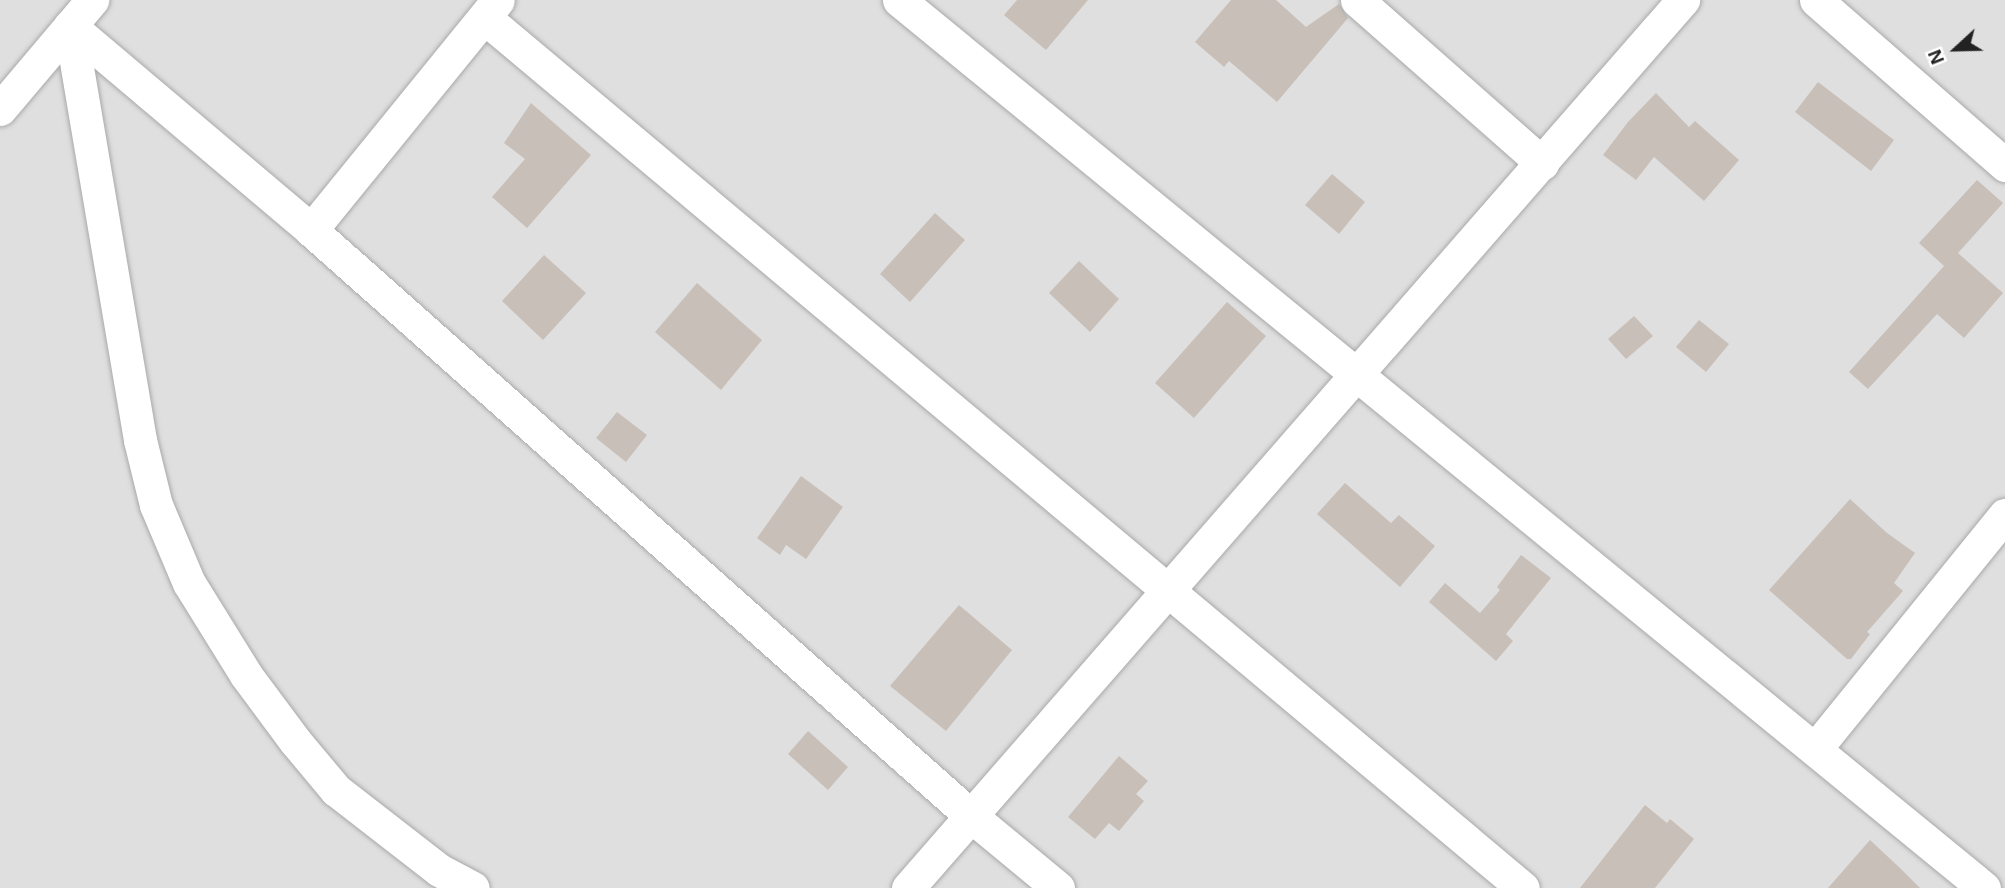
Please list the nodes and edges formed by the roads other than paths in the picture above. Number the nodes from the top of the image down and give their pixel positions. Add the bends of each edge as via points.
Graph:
1 (92, 0) edge
2 (899, 0) edge
3 (1357, 0) edge
4 (1683, 0) edge
5 (1816, 0) edge
6 (491, 9) edge
7 (70, 26) junction
8 (0, 109) edge
9 (1542, 163) junction
10 (2005, 165) edge
11 (311, 230) junction
12 (1356, 373) junction
13 (2005, 514) edge
14 (1169, 592) junction
15 (1816, 748) junction
16 (971, 816) junction
17 (473, 888) edge
18 (908, 888) edge
19 (1058, 888) edge
20 (1523, 888) edge
21 (1984, 888) edge

1 - 7 street
2 - 12 street
3 - 9 street
4 - 9 street
5 - 10 street
6 - 11 street
6 - 14 street
7 - 8 street
7 - 11 street
7 - 17 street via 140,439 156,505 189,583 246,675 336,790 439,870
9 - 12 street
11 - 16 street
12 - 14 street
12 - 15 street
13 - 15 street
14 - 16 street
14 - 20 street
15 - 21 street
16 - 18 street
16 - 19 street

